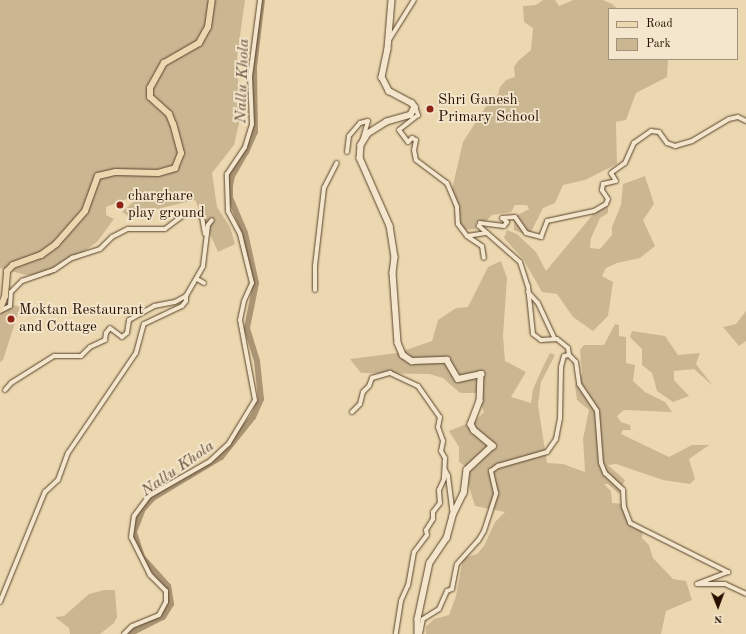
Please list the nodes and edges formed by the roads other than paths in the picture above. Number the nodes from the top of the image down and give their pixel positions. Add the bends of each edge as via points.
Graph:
1 (212, 0) edge
2 (260, 0) edge
3 (392, 0) edge
4 (414, 0) edge
5 (389, 40) junction
6 (416, 107) junction
7 (746, 121) edge
8 (361, 145) junction
9 (347, 152) dead end
10 (337, 163) dead end
11 (212, 220) dead end
12 (488, 233) junction
13 (467, 236) junction
14 (206, 242) junction
15 (484, 258) dead end
16 (198, 279) junction
17 (204, 283) dead end
18 (315, 290) dead end
19 (528, 292) junction
20 (186, 296) junction
21 (0, 310) edge
22 (555, 339) junction
23 (569, 355) junction
24 (5, 390) dead end
25 (352, 412) dead end
26 (445, 470) junction
27 (453, 516) junction
28 (746, 594) edge
29 (0, 602) edge
30 (124, 634) edge
31 (396, 634) edge
32 (419, 634) edge

1 - 21 main road via 208,27 199,43 164,63 150,88 150,97 169,114 173,124 180,153 177,164 168,171 158,173 116,172 98,176 85,211 56,244 41,255 13,265 7,271 5,296
2 - 30 street via 250,77 252,124 245,147 227,174 228,211 240,234 252,283 244,301 240,320 255,400 235,434 214,457 198,470 149,496 134,516 131,537 150,575 166,591 166,602 159,615 132,626
3 - 5 main road
4 - 5 street
5 - 6 main road via 382,69 384,84 389,91 412,102
6 - 8 main road via 411,114 387,122 368,134
6 - 13 street via 418,115 399,130 408,142 412,138 416,140 416,160 447,183 457,206 458,224
7 - 12 street via 738,117 729,119 692,141 675,146 667,144 658,132 651,131 634,143 625,163 611,173 616,181 603,184 602,190 608,199 606,204 594,211 547,222 541,237 526,233 515,217 502,218 507,222 504,226 480,223 479,226
8 - 9 street via 368,121 360,123 349,136
8 - 27 main road via 360,163 380,201 392,237 395,257 395,321 400,351 406,358 418,362 448,360 458,379 465,380 477,373 482,376 478,406 471,424 474,430 493,446 467,470 464,493
10 - 18 street via 324,188 315,266
11 - 14 street via 208,225
12 - 13 street
12 - 19 street via 520,262
13 - 15 street via 482,246
14 - 16 street via 203,266
14 - 21 street via 202,217 195,213 185,214 165,229 128,229 112,237 100,248 72,258 54,270 22,281 11,292 10,306
16 - 17 street
16 - 20 street
19 - 22 street via 538,303
19 - 22 street via 533,334 541,340
20 - 24 street via 175,302 154,306 129,320 127,333 122,337 110,328 106,332 105,340 90,347 81,356 54,356 11,383
20 - 29 street via 182,306 144,324 132,360 68,452 58,480 45,492
22 - 23 street via 568,348
23 - 28 street via 576,362 579,384 597,411 601,463 606,473 623,490 624,507 630,523 728,572 697,584 725,584
23 - 32 street via 564,356 562,361 560,420 556,439 547,452 498,466 491,471 496,494 484,531 457,564 452,589 447,591 439,609 424,619
25 - 26 street via 360,404 363,392 372,378 390,373 414,383 424,392 428,402 440,417 438,427 443,441 441,447 445,458
26 - 27 street
26 - 31 street via 439,490 440,503 433,512 433,519 426,530 426,535 414,552 408,585 401,601
27 - 32 main road via 444,544 430,563 418,619

